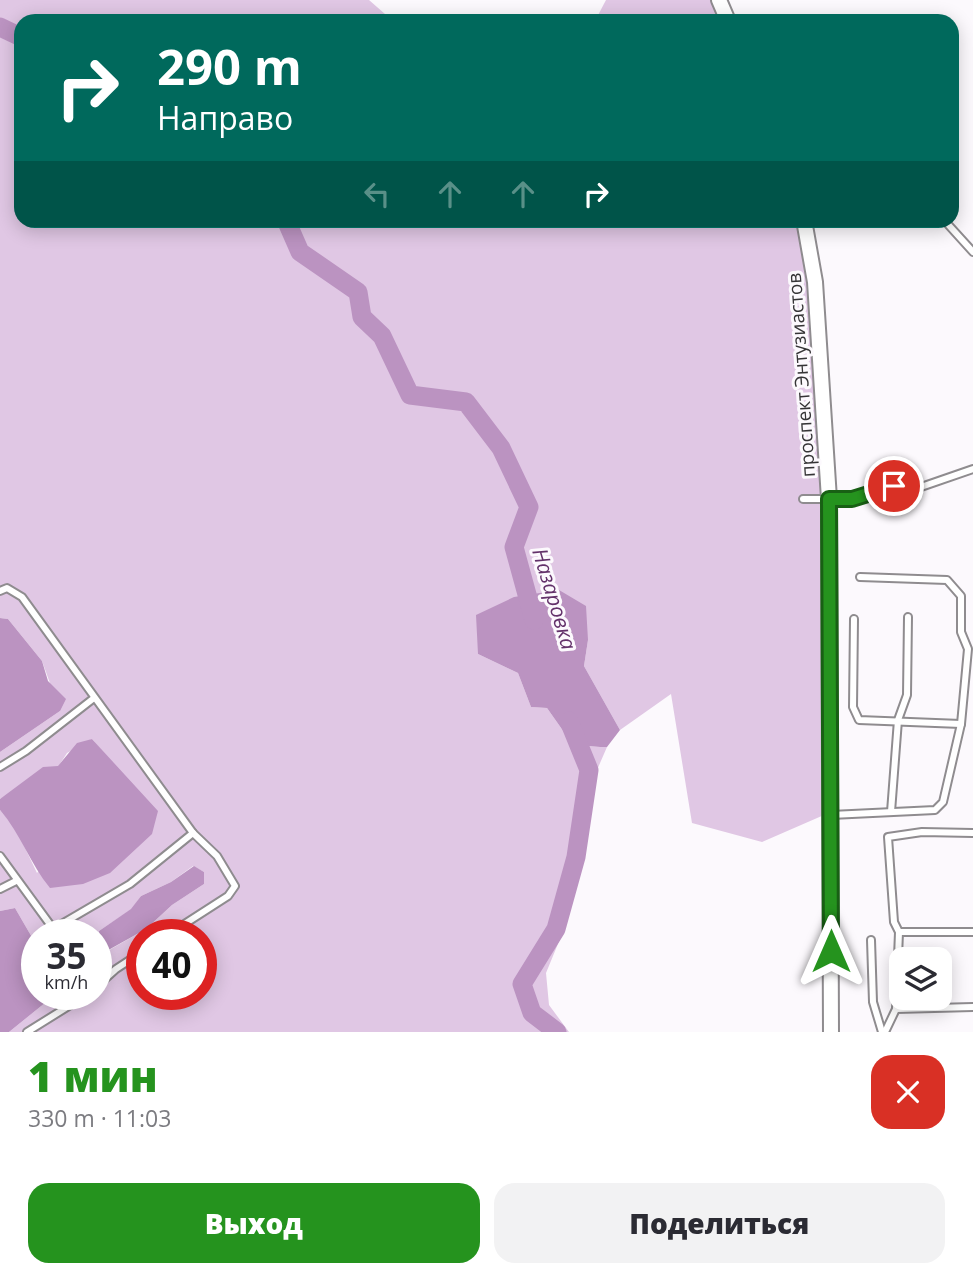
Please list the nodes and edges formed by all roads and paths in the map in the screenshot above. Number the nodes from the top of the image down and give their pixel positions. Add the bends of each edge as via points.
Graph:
1 (805, 228) edge
2 (951, 228) edge
3 (973, 252) edge
4 (973, 469) edge
5 (803, 499) dead end
6 (829, 499) junction
7 (860, 577) dead end
8 (0, 591) edge
9 (908, 617) dead end
10 (854, 619) dead end
11 (94, 698) junction
12 (898, 720) junction
13 (961, 724) junction
14 (0, 767) edge
15 (891, 812) junction
16 (831, 816) junction
17 (193, 834) junction
18 (973, 834) edge
19 (0, 856) edge
20 (16, 881) junction
21 (0, 888) edge
22 (45, 919) edge
23 (75, 919) edge
24 (192, 919) edge
25 (899, 932) junction
26 (973, 932) edge
27 (871, 940) dead end
28 (898, 947) edge
29 (973, 1007) edge
30 (952, 1008) edge
31 (62, 1010) edge
32 (895, 1010) edge
33 (27, 1032) edge
34 (831, 1032) edge
35 (884, 1032) edge

1 - 6 street, проспект Энтузиастов via 815,282
2 - 3 lane
4 - 6 lane via 920,487 908,480 852,499
5 - 6 lane
6 - 16 street, проспект Энтузиастов
7 - 13 lane via 947,580 961,596 961,632 968,649
8 - 11 lane via 7,587 22,597
9 - 12 lane via 907,695
10 - 12 lane via 853,707 859,720
11 - 14 lane
11 - 17 lane
12 - 13 lane
12 - 15 lane
13 - 15 lane via 943,802 935,810
15 - 16 lane
16 - 34 street, проспект Энтузиастов
17 - 23 lane via 130,884
17 - 24 lane via 217,856 235,886 228,896
18 - 25 lane via 922,832 888,837 894,922
19 - 20 lane
20 - 21 lane
20 - 22 lane
25 - 26 lane
25 - 28 lane
27 - 35 lane via 873,1002
29 - 30 lane
31 - 33 lane
32 - 35 lane

